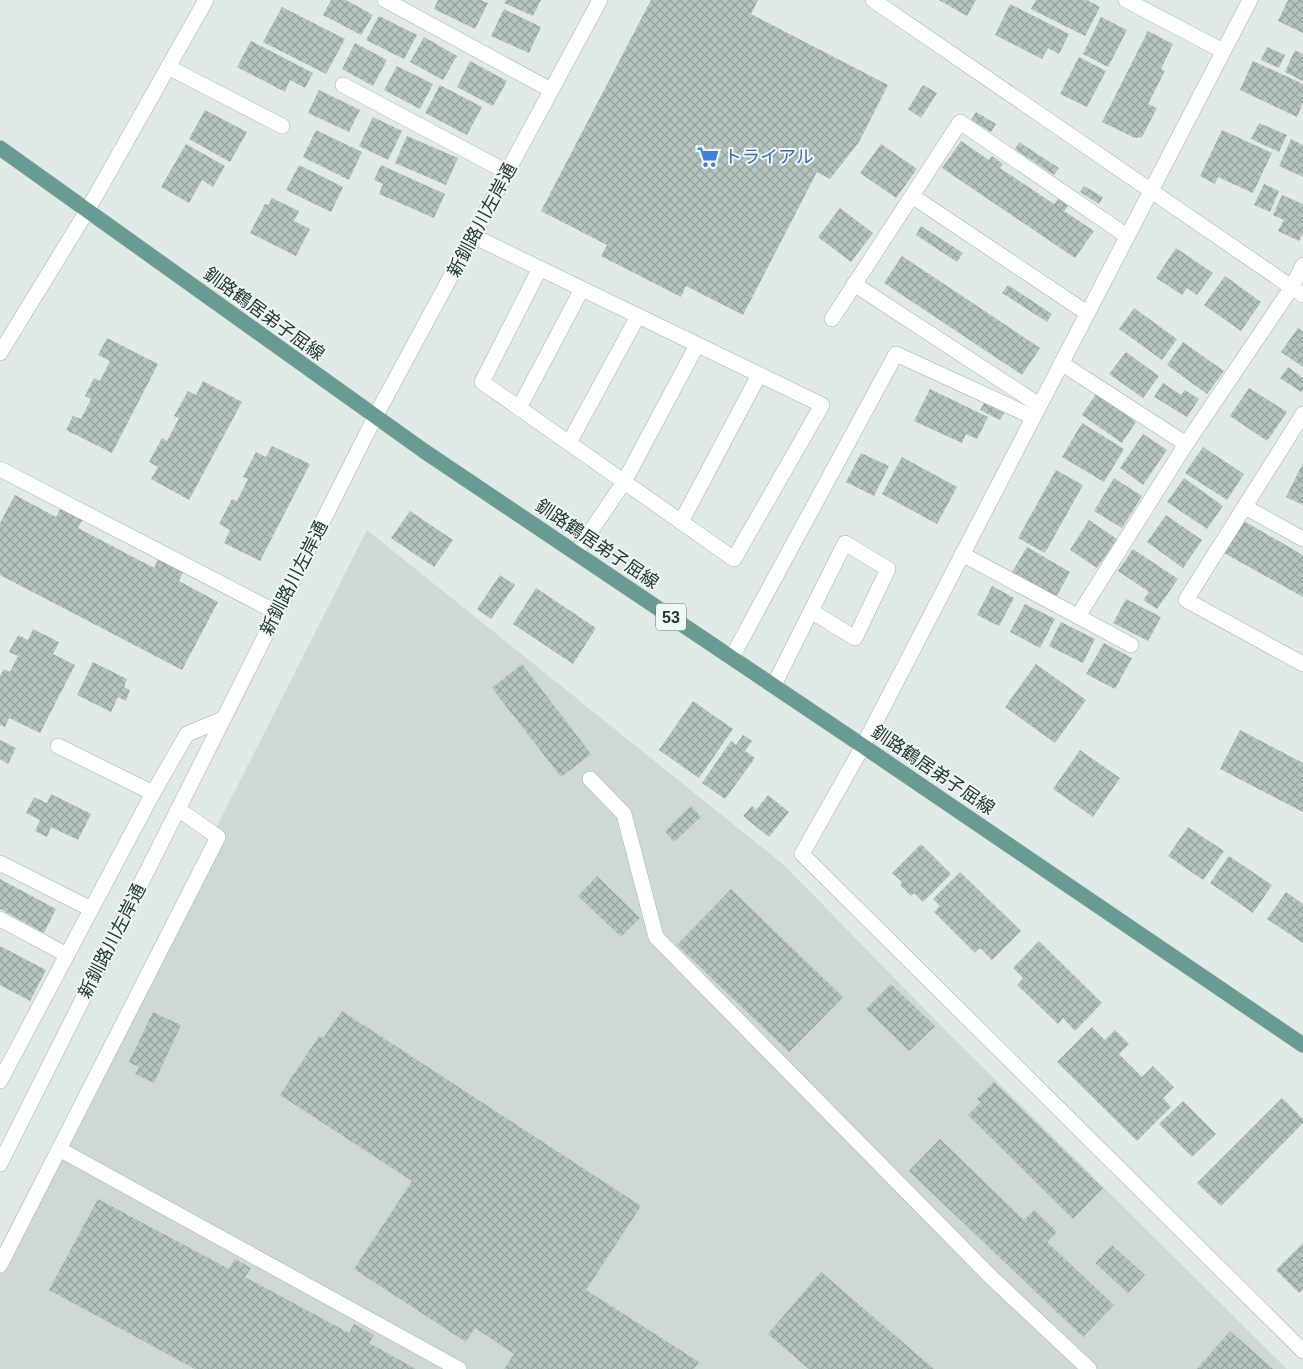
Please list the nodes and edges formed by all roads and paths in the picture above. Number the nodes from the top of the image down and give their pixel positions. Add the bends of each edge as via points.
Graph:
1 (206, 0) edge
2 (385, 0) edge
3 (600, 0) edge
4 (873, 0) edge
5 (1126, 0) edge
6 (1250, 0) edge
7 (1223, 51) junction
8 (168, 67) junction
9 (343, 85) dead end
10 (551, 90) junction
11 (282, 126) dead end
12 (0, 148) edge
13 (508, 172) junction
14 (1151, 190) junction
15 (912, 196) junction
16 (87, 211) junction
17 (473, 236) junction
18 (1127, 236) junction
19 (1303, 265) edge
20 (540, 268) junction
21 (854, 284) junction
22 (582, 289) junction
23 (1297, 291) edge
24 (1087, 314) junction
25 (638, 316) junction
26 (832, 319) dead end
27 (697, 345) junction
28 (0, 353) edge
29 (1061, 363) junction
30 (758, 375) junction
31 (519, 408) junction
32 (1036, 411) junction
33 (1303, 414) edge
34 (375, 417) junction
35 (569, 443) junction
36 (1186, 444) junction
37 (0, 469) edge
38 (624, 482) junction
39 (1245, 506) junction
40 (680, 522) junction
41 (1303, 539) edge
42 (576, 552) junction
43 (962, 554) junction
44 (811, 611) junction
45 (276, 612) junction
46 (1078, 616) junction
47 (1131, 645) dead end
48 (732, 657) junction
49 (1303, 664) edge
50 (774, 685) junction
51 (223, 719) junction
52 (58, 746) dead end
53 (863, 746) junction
54 (590, 780) dead end
55 (153, 793) junction
56 (178, 809) junction
57 (0, 863) edge
58 (91, 909) junction
59 (0, 919) edge
60 (67, 955) junction
61 (1303, 1046) edge
62 (0, 1081) edge
63 (59, 1149) junction
64 (0, 1164) edge
65 (0, 1265) edge
66 (1303, 1351) edge
67 (459, 1369) edge
68 (1089, 1369) edge

1 - 8 street
2 - 10 street
3 - 10 street, 新釧路川左岸通
4 - 14 street
5 - 7 street
6 - 7 street
7 - 14 street
8 - 11 street
8 - 16 street
9 - 13 street
10 - 13 street, 新釧路川左岸通
12 - 16 main road, 釧路鶴居弟子屈線 / 53
13 - 17 street, 新釧路川左岸通
14 - 18 street
14 - 23 street
15 - 18 street via 960,122
15 - 21 street
15 - 24 street
16 - 28 street
16 - 34 main road, 釧路鶴居弟子屈線 / 53
17 - 20 street
17 - 34 street, 新釧路川左岸通
18 - 24 street
19 - 23 street
20 - 22 street
20 - 31 street via 482,382
21 - 26 street
21 - 32 street
22 - 25 street
22 - 31 street
23 - 36 street
24 - 29 street
25 - 27 street
25 - 35 street
27 - 30 street
27 - 38 street
29 - 32 street
29 - 36 street
30 - 40 street
30 - 40 street via 822,405 734,560
31 - 35 street
32 - 43 street
32 - 48 street via 896,354
33 - 39 street
34 - 42 main road, 釧路鶴居弟子屈線 / 53
34 - 45 street, 新釧路川左岸通
35 - 38 street
36 - 46 street
37 - 45 street
38 - 40 street
38 - 42 street
39 - 41 street
39 - 49 street via 1186,600
42 - 48 main road, 釧路鶴居弟子屈線 / 53
43 - 46 street
43 - 53 street
44 - 44 street via 845,543 888,569 855,638
44 - 50 street
45 - 51 street, 新釧路川左岸通
46 - 47 street
48 - 50 main road, 釧路鶴居弟子屈線 / 53
50 - 53 main road, 釧路鶴居弟子屈線 / 53
51 - 55 street via 187,734
51 - 56 street, 新釧路川左岸通
52 - 55 street
53 - 61 main road, 釧路鶴居弟子屈線 / 53
53 - 66 street via 802,854
54 - 68 street via 624,814 656,937 991,1276
55 - 58 street
56 - 63 street via 218,838
56 - 64 street, 新釧路川左岸通
57 - 58 street
58 - 60 street
59 - 60 street
60 - 62 street
63 - 65 street
63 - 67 street

